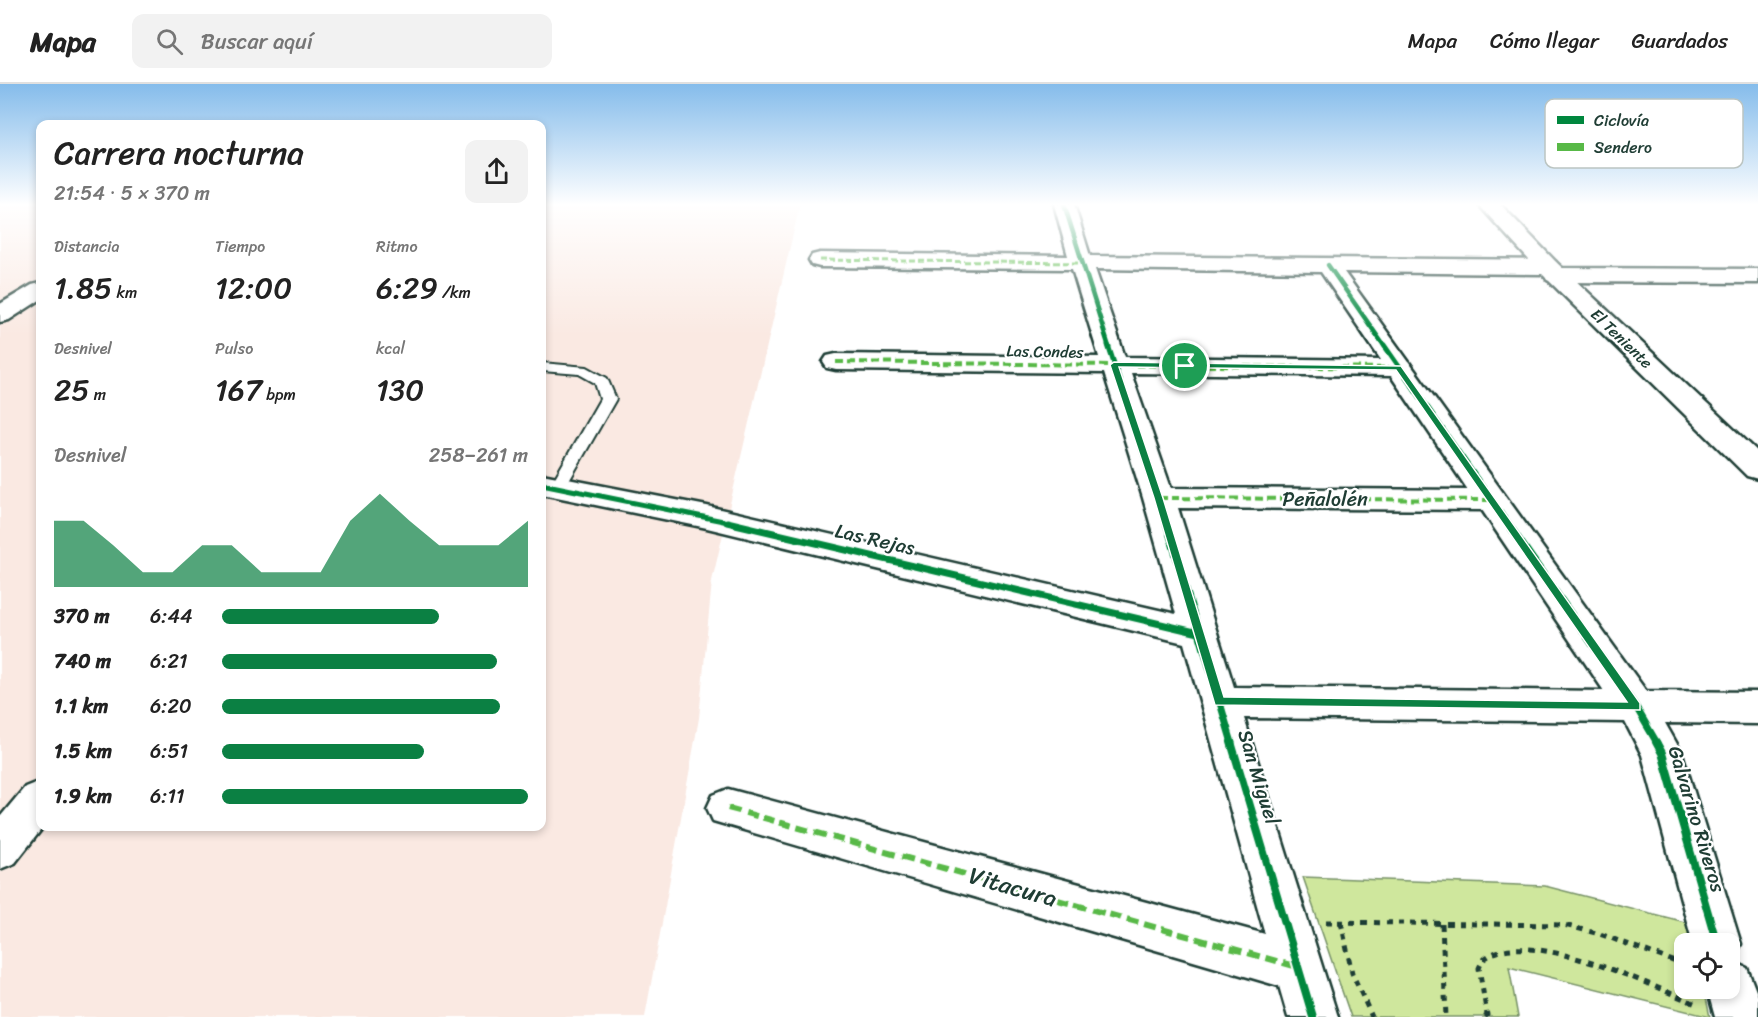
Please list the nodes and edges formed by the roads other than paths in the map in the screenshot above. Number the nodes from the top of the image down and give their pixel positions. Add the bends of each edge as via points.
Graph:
1 (1077, 248) edge
2 (1530, 248) edge
3 (820, 260) dead end
4 (1081, 262) junction
5 (1328, 265) junction
6 (1552, 271) junction
7 (1758, 276) edge
8 (36, 292) edge
9 (0, 315) edge
10 (836, 362) dead end
11 (1114, 365) junction
12 (546, 367) edge
13 (1398, 368) junction
14 (1758, 469) edge
15 (549, 486) edge
16 (1159, 498) junction
17 (1491, 500) junction
18 (1199, 633) junction
19 (1220, 702) junction
20 (1636, 706) junction
21 (1758, 708) edge
22 (36, 805) edge
23 (728, 808) dead end
24 (0, 849) edge
25 (1714, 933) edge
26 (1298, 967) junction
27 (1313, 1017) edge

1 - 4 street, San Miguel
2 - 6 street, El Teniente
3 - 4 street
4 - 5 street
4 - 11 street, San Miguel
5 - 6 street
5 - 13 street, Galvarino Riveros
6 - 7 street
6 - 14 street, El Teniente
8 - 9 street
10 - 11 street, Las Condes
11 - 13 street, Las Condes
11 - 16 street, San Miguel
12 - 15 lane via 582,370 602,381 608,399
13 - 17 street, Galvarino Riveros
15 - 18 street, Las Rejas via 707,517
16 - 17 street, Peñalolén
16 - 18 street, San Miguel
17 - 20 street, Galvarino Riveros
18 - 19 street, San Miguel
19 - 20 street
19 - 26 street, San Miguel
20 - 21 street
20 - 25 street, Galvarino Riveros via 1662,753
22 - 24 street
23 - 26 street, Vitacura
26 - 27 street, San Miguel

